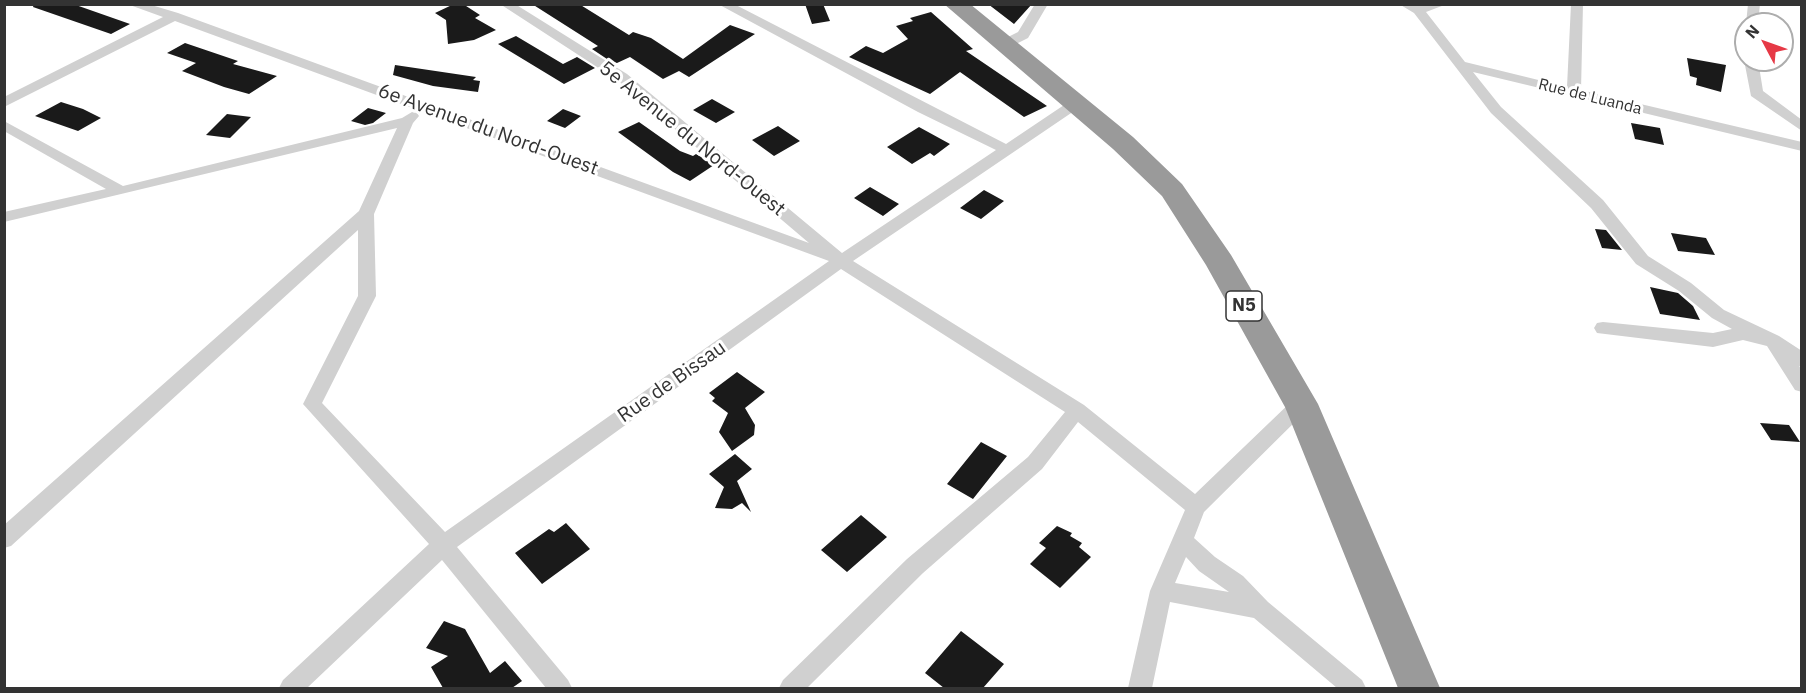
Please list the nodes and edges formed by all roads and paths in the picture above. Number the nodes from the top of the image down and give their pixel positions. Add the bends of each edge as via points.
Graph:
1 (133, 4) edge
2 (506, 4) edge
3 (724, 4) edge
4 (955, 4) edge
5 (1042, 4) edge
6 (1441, 4) edge
7 (1578, 4) edge
8 (1411, 7) edge
9 (174, 16) junction
10 (1005, 44) junction
11 (1460, 65) junction
12 (1753, 72) edge
13 (1574, 93) junction
14 (4, 102) edge
15 (1075, 104) junction
16 (424, 106) junction
17 (407, 121) junction
18 (4, 125) edge
19 (1802, 127) edge
20 (1802, 147) edge
21 (1007, 150) junction
22 (121, 191) junction
23 (366, 214) junction
24 (4, 217) edge
25 (841, 261) junction
26 (1603, 328) dead end
27 (1767, 339) junction
28 (1802, 360) edge
29 (1802, 385) edge
30 (1301, 404) junction
31 (1077, 410) junction
32 (1196, 507) junction
33 (4, 538) edge
34 (1182, 540) junction
35 (443, 545) junction
36 (1161, 591) junction
37 (1260, 609) junction
38 (291, 688) edge
39 (560, 688) edge
40 (791, 688) edge
41 (1140, 688) edge
42 (1354, 688) edge
43 (1419, 688) edge

1 - 9 street, 6e Avenue du Nord-Ouest
2 - 25 street, 5e Avenue du Nord-Ouest via 622,77
3 - 21 street
4 - 10 highway, N5
5 - 10 street via 1023,34
6 - 8 street
7 - 13 street
8 - 11 street
9 - 14 street
9 - 16 street, 6e Avenue du Nord-Ouest
10 - 15 highway, N5
11 - 13 street, Rue de Luanda
11 - 27 street via 1496,110 1597,204 1642,260 1718,314
12 - 19 street via 1756,93
13 - 20 street, Rue de Luanda
15 - 21 street, Rue de Bissau
15 - 30 highway, N5 via 1172,190 1220,262
16 - 17 street
16 - 25 street, 6e Avenue du Nord-Ouest
17 - 22 street
17 - 23 street
18 - 22 street
21 - 25 street, Rue de Bissau
22 - 24 street
23 - 33 street
23 - 35 street via 367,296 312,404
25 - 31 street
25 - 35 street, Rue de Bissau
26 - 27 street via 1713,340 1743,333
27 - 28 street
27 - 29 street
30 - 32 street
30 - 43 highway, N5
31 - 32 street
31 - 40 street via 1035,463 915,566
32 - 34 street
34 - 36 street
34 - 37 street
35 - 38 street, Rue de Bissau
35 - 39 street
36 - 37 street
36 - 41 street
37 - 42 street

